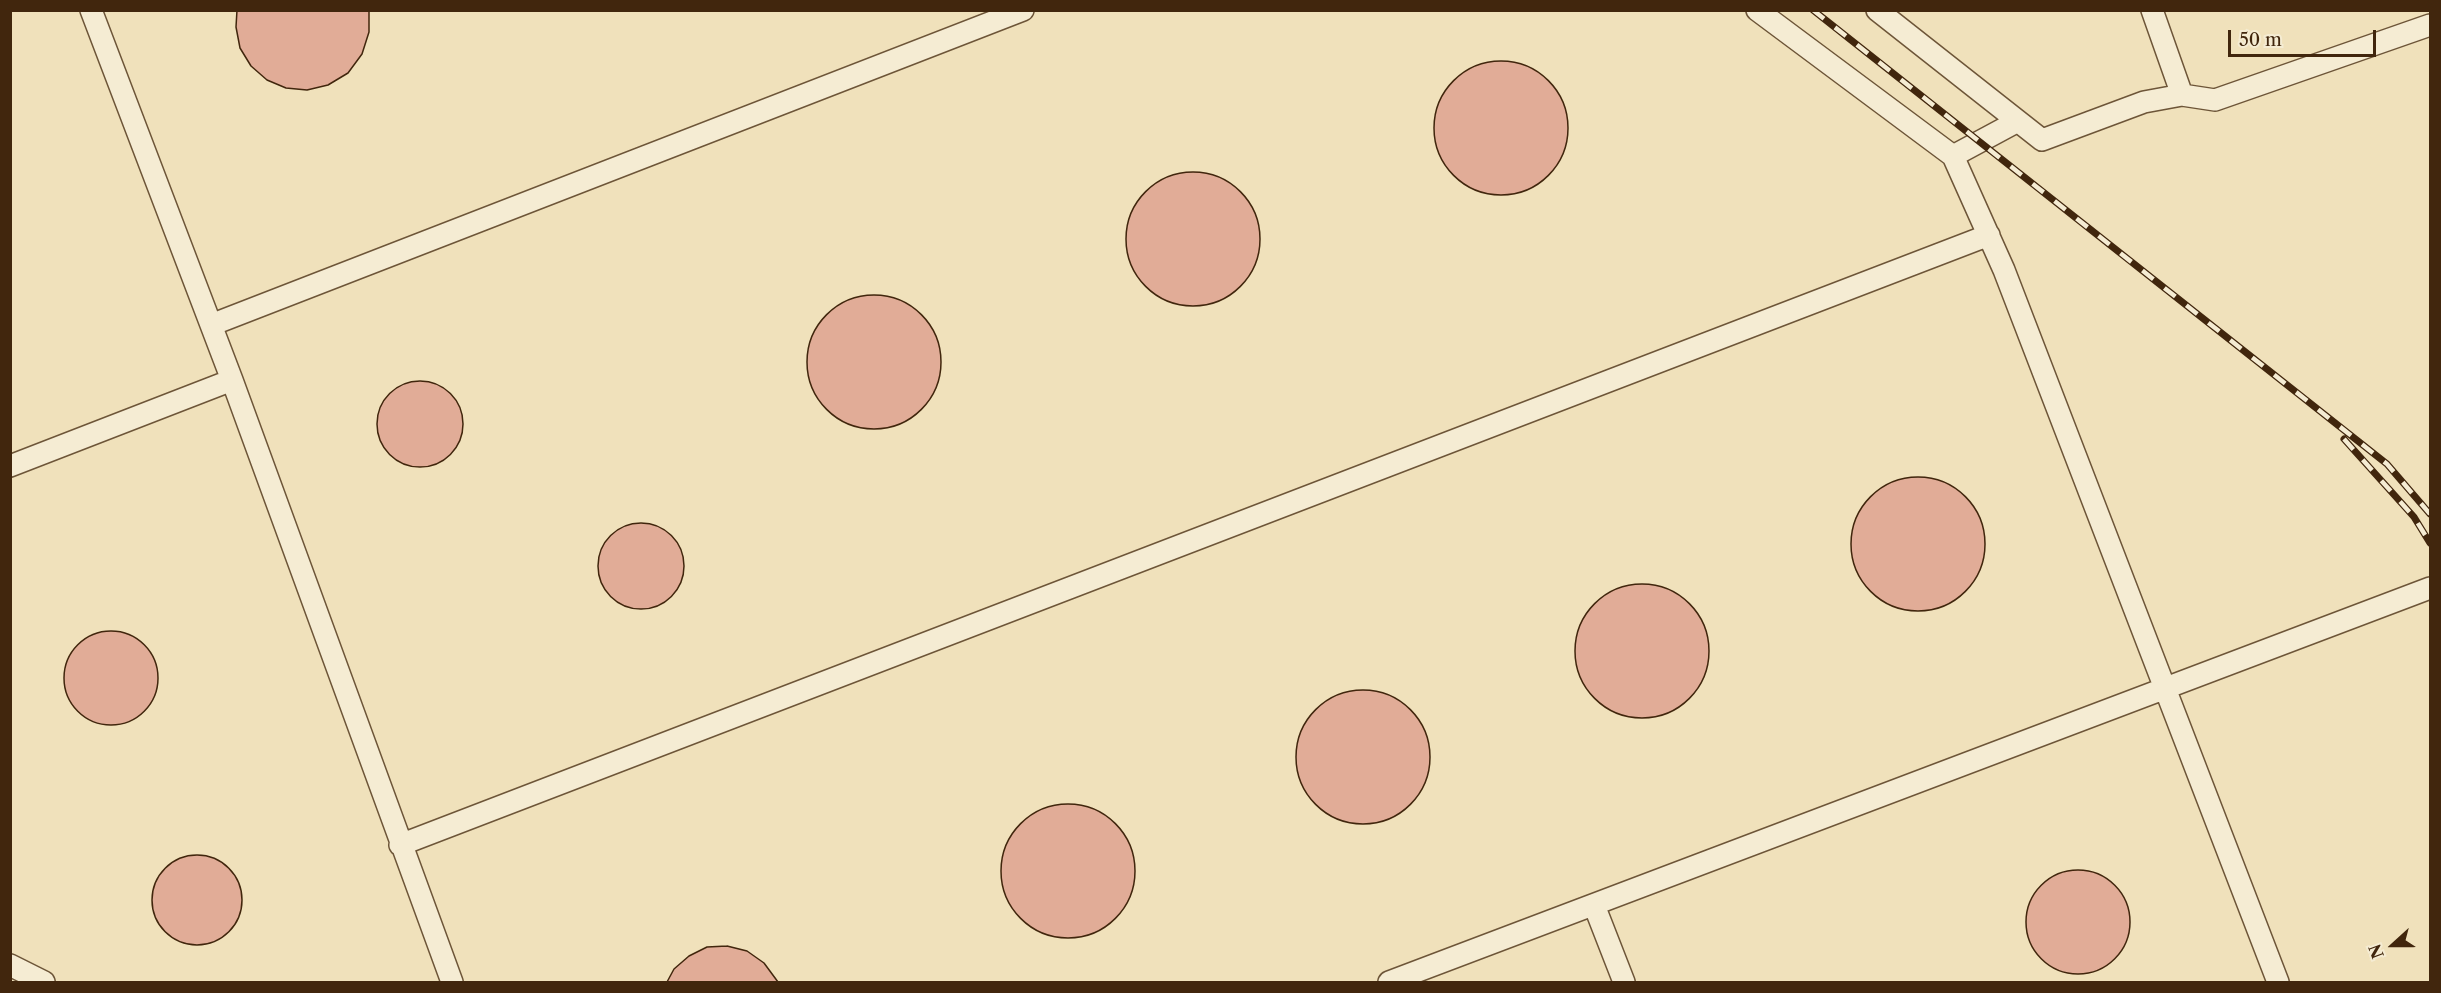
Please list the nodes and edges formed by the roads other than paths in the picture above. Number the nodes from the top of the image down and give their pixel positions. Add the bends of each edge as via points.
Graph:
1 (91, 10) edge
2 (1023, 10) edge
3 (1757, 10) edge
4 (1876, 10) edge
5 (2152, 10) edge
6 (2430, 24) edge
7 (2182, 95) junction
8 (2018, 121) junction
9 (1953, 156) junction
10 (1989, 235) junction
11 (211, 325) junction
12 (232, 380) junction
13 (10, 466) edge
14 (2430, 588) edge
15 (2165, 690) junction
16 (400, 845) junction
17 (1594, 905) junction
18 (10, 965) edge
19 (44, 982) edge
20 (452, 982) edge
21 (1389, 982) edge
22 (1624, 982) edge
23 (2278, 982) edge

1 - 11 lane
2 - 11 lane
3 - 9 lane
4 - 8 lane
5 - 7 lane
6 - 7 lane via 2215,100
7 - 8 lane via 2144,102 2042,140
8 - 9 lane
9 - 10 lane
10 - 15 lane
10 - 16 lane
11 - 12 lane
12 - 13 lane
12 - 16 lane
14 - 15 lane
15 - 17 lane
15 - 23 lane
16 - 20 lane
17 - 21 lane
17 - 22 lane
18 - 19 lane

